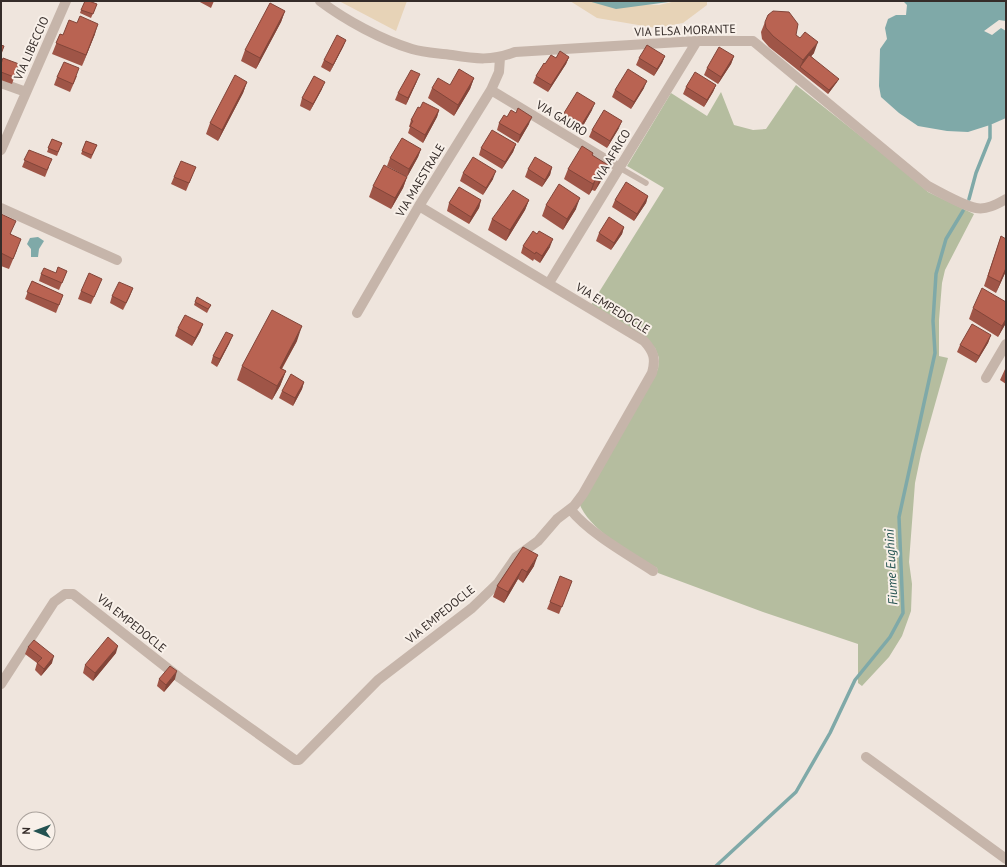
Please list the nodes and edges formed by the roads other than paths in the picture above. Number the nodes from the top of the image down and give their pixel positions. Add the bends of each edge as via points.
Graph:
1 (66, 1) edge
2 (320, 1) edge
3 (697, 41) junction
4 (500, 58) junction
5 (1, 83) edge
6 (491, 90) junction
7 (26, 92) junction
8 (1, 150) edge
9 (620, 168) junction
10 (646, 183) dead end
11 (1006, 199) edge
12 (419, 206) junction
13 (1, 208) edge
14 (117, 260) dead end
15 (549, 283) junction
16 (357, 313) dead end
17 (1006, 344) edge
18 (986, 378) dead end
19 (570, 509) junction
20 (653, 571) dead end
21 (1, 684) edge
22 (866, 757) dead end
23 (1006, 859) edge

1 - 7 street, VIA LIBECCIO
2 - 4 street, VIA ELSA MORANTE via 354,22 413,50 479,59
3 - 4 street, VIA ELSA MORANTE via 515,52
3 - 9 street, VIA AFRICO
3 - 11 street, VIA ELSA MORANTE via 753,41 928,186 977,208 991,206
4 - 6 street, VIA MAESTRALE via 499,72
5 - 7 street
6 - 9 street, VIA GAURO
6 - 12 street, VIA MAESTRALE
7 - 8 street, VIA LIBECCIO
9 - 10 lane
9 - 15 street, VIA AFRICO
12 - 15 street, VIA EMPEDOCLE
12 - 16 street, VIA MAESTRALE
13 - 14 street
15 - 19 street, VIA EMPEDOCLE via 644,341 652,350 655,360 646,387 583,494
17 - 18 street
19 - 20 street via 577,518 607,541
19 - 21 street, VIA EMPEDOCLE via 538,541 516,557 498,583 472,608 378,680 299,760 294,760 180,678 73,594 65,594 54,602
22 - 23 street

